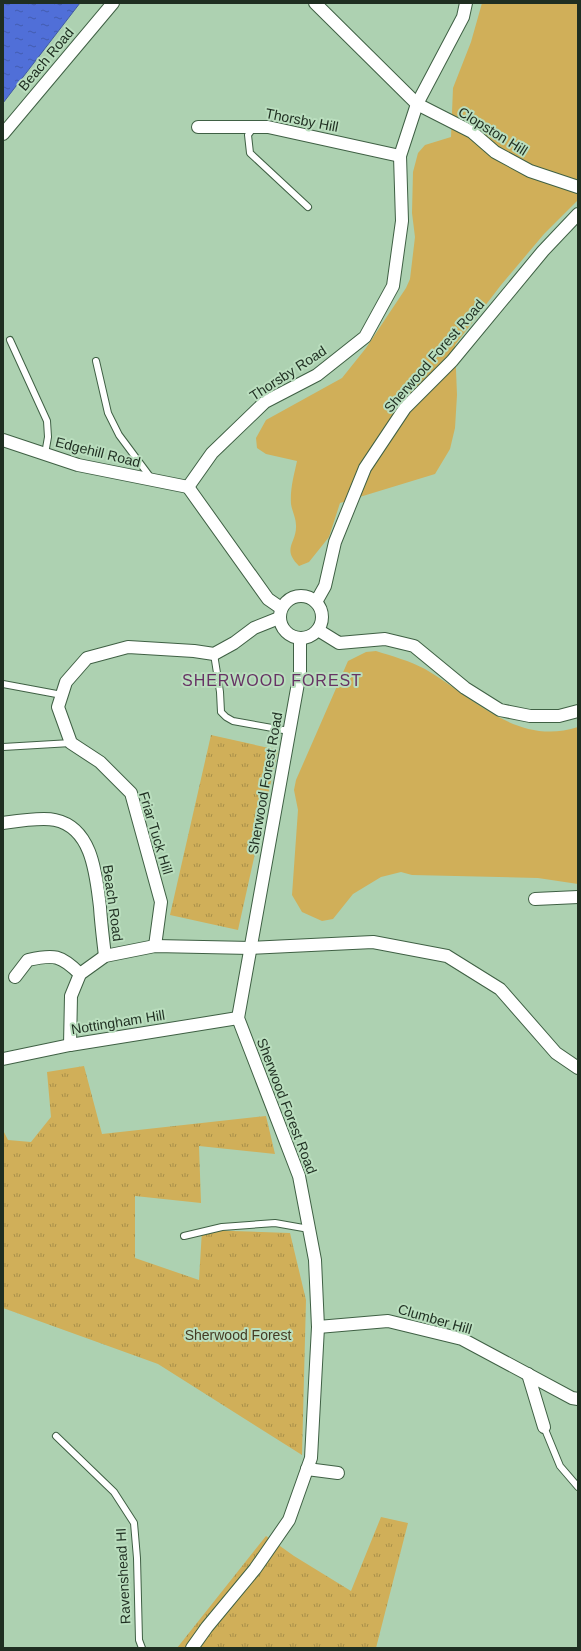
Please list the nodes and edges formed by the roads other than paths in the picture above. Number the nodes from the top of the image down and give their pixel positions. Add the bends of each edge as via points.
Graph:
1 (113, 3) edge
2 (315, 3) edge
3 (466, 3) edge
4 (417, 104) junction
5 (198, 127) dead end
6 (254, 127) junction
7 (3, 134) edge
8 (400, 156) junction
9 (578, 187) edge
10 (308, 207) dead end
11 (578, 214) edge
12 (10, 340) dead end
13 (96, 361) dead end
14 (3, 440) edge
15 (45, 454) junction
16 (153, 481) junction
17 (188, 487) junction
18 (316, 602) junction
19 (280, 613) junction
20 (318, 630) junction
21 (300, 638) junction
22 (214, 654) junction
23 (3, 684) edge
24 (62, 695) junction
25 (578, 711) edge
26 (289, 731) junction
27 (71, 744) junction
28 (3, 747) edge
29 (3, 823) edge
30 (578, 897) edge
31 (535, 899) dead end
32 (155, 946) junction
33 (251, 948) junction
34 (105, 956) junction
35 (80, 974) junction
36 (15, 977) dead end
37 (238, 1018) junction
38 (70, 1045) junction
39 (3, 1059) edge
40 (578, 1068) edge
41 (309, 1229) junction
42 (184, 1236) dead end
43 (318, 1327) junction
44 (528, 1374) junction
45 (578, 1399) edge
46 (544, 1427) joint
47 (56, 1436) dead end
48 (307, 1469) junction
49 (338, 1473) dead end
50 (578, 1487) edge
51 (142, 1648) edge
52 (192, 1648) edge

1 - 7 street, Beach Road
2 - 4 street, Clopston Hill
3 - 4 street via 463,17
4 - 8 street, Thorsby Road
4 - 9 street, Clopston Hill via 472,132 495,152 530,171
5 - 6 street, Thorsby Hill
6 - 8 street, Thorsby Hill via 268,127
6 - 10 lane via 248,135 250,153
8 - 17 street, Thorsby Road via 402,221 393,286 365,337 317,375 265,402 212,453
11 - 18 street, Sherwood Forest Road via 543,251 452,361 401,414 365,468 335,542 325,586
12 - 15 lane via 46,421 48,436
13 - 16 lane via 108,413 118,435
14 - 15 street, Edgehill Road
15 - 16 street, Edgehill Road via 78,465
16 - 17 street, Edgehill Road
17 - 19 street
18 - 19 street via 307,596 297,596 288,600
18 - 20 street via 322,610 322,621
19 - 21 street via 283,628 290,635
19 - 22 street
20 - 21 street via 310,636
20 - 25 street via 339,643 385,639 414,646 465,688 500,710 530,716 559,716
21 - 26 street, Sherwood Forest Road via 300,672
22 - 24 street via 128,647 87,658 66,682
22 - 26 lane via 221,712 233,721
23 - 24 lane
24 - 27 street via 58,707
26 - 33 street, Sherwood Forest Road
27 - 28 lane
27 - 32 street, Friar Tuck Hill via 100,762 131,793 161,902
29 - 34 street, Beach Road via 19,820 55,820 74,828 87,846 96,870
30 - 31 street
32 - 33 street
32 - 34 street
33 - 37 street, Sherwood Forest Road
33 - 40 street via 373,942 447,956 500,988 556,1053
34 - 35 street, Beach Road
35 - 36 street via 68,962 48,956 28,960
35 - 38 street via 71,996
37 - 38 street, Nottingham Hill
37 - 41 street, Sherwood Forest Road via 299,1176
38 - 39 street, Nottingham Hill
41 - 42 lane via 275,1223 222,1227
41 - 43 street, Sherwood Forest Road via 315,1260
43 - 44 street, Clumber Hill via 388,1321 462,1339
43 - 48 street, Sherwood Forest Road via 311,1458
44 - 45 street, Clumber Hill
44 - 46 street
46 - 50 lane via 560,1466
47 - 51 lane, Ravenshead HI via 114,1492 134,1523 139,1640
48 - 49 street
48 - 52 street, Sherwood Forest Road via 290,1520 256,1569 207,1626

